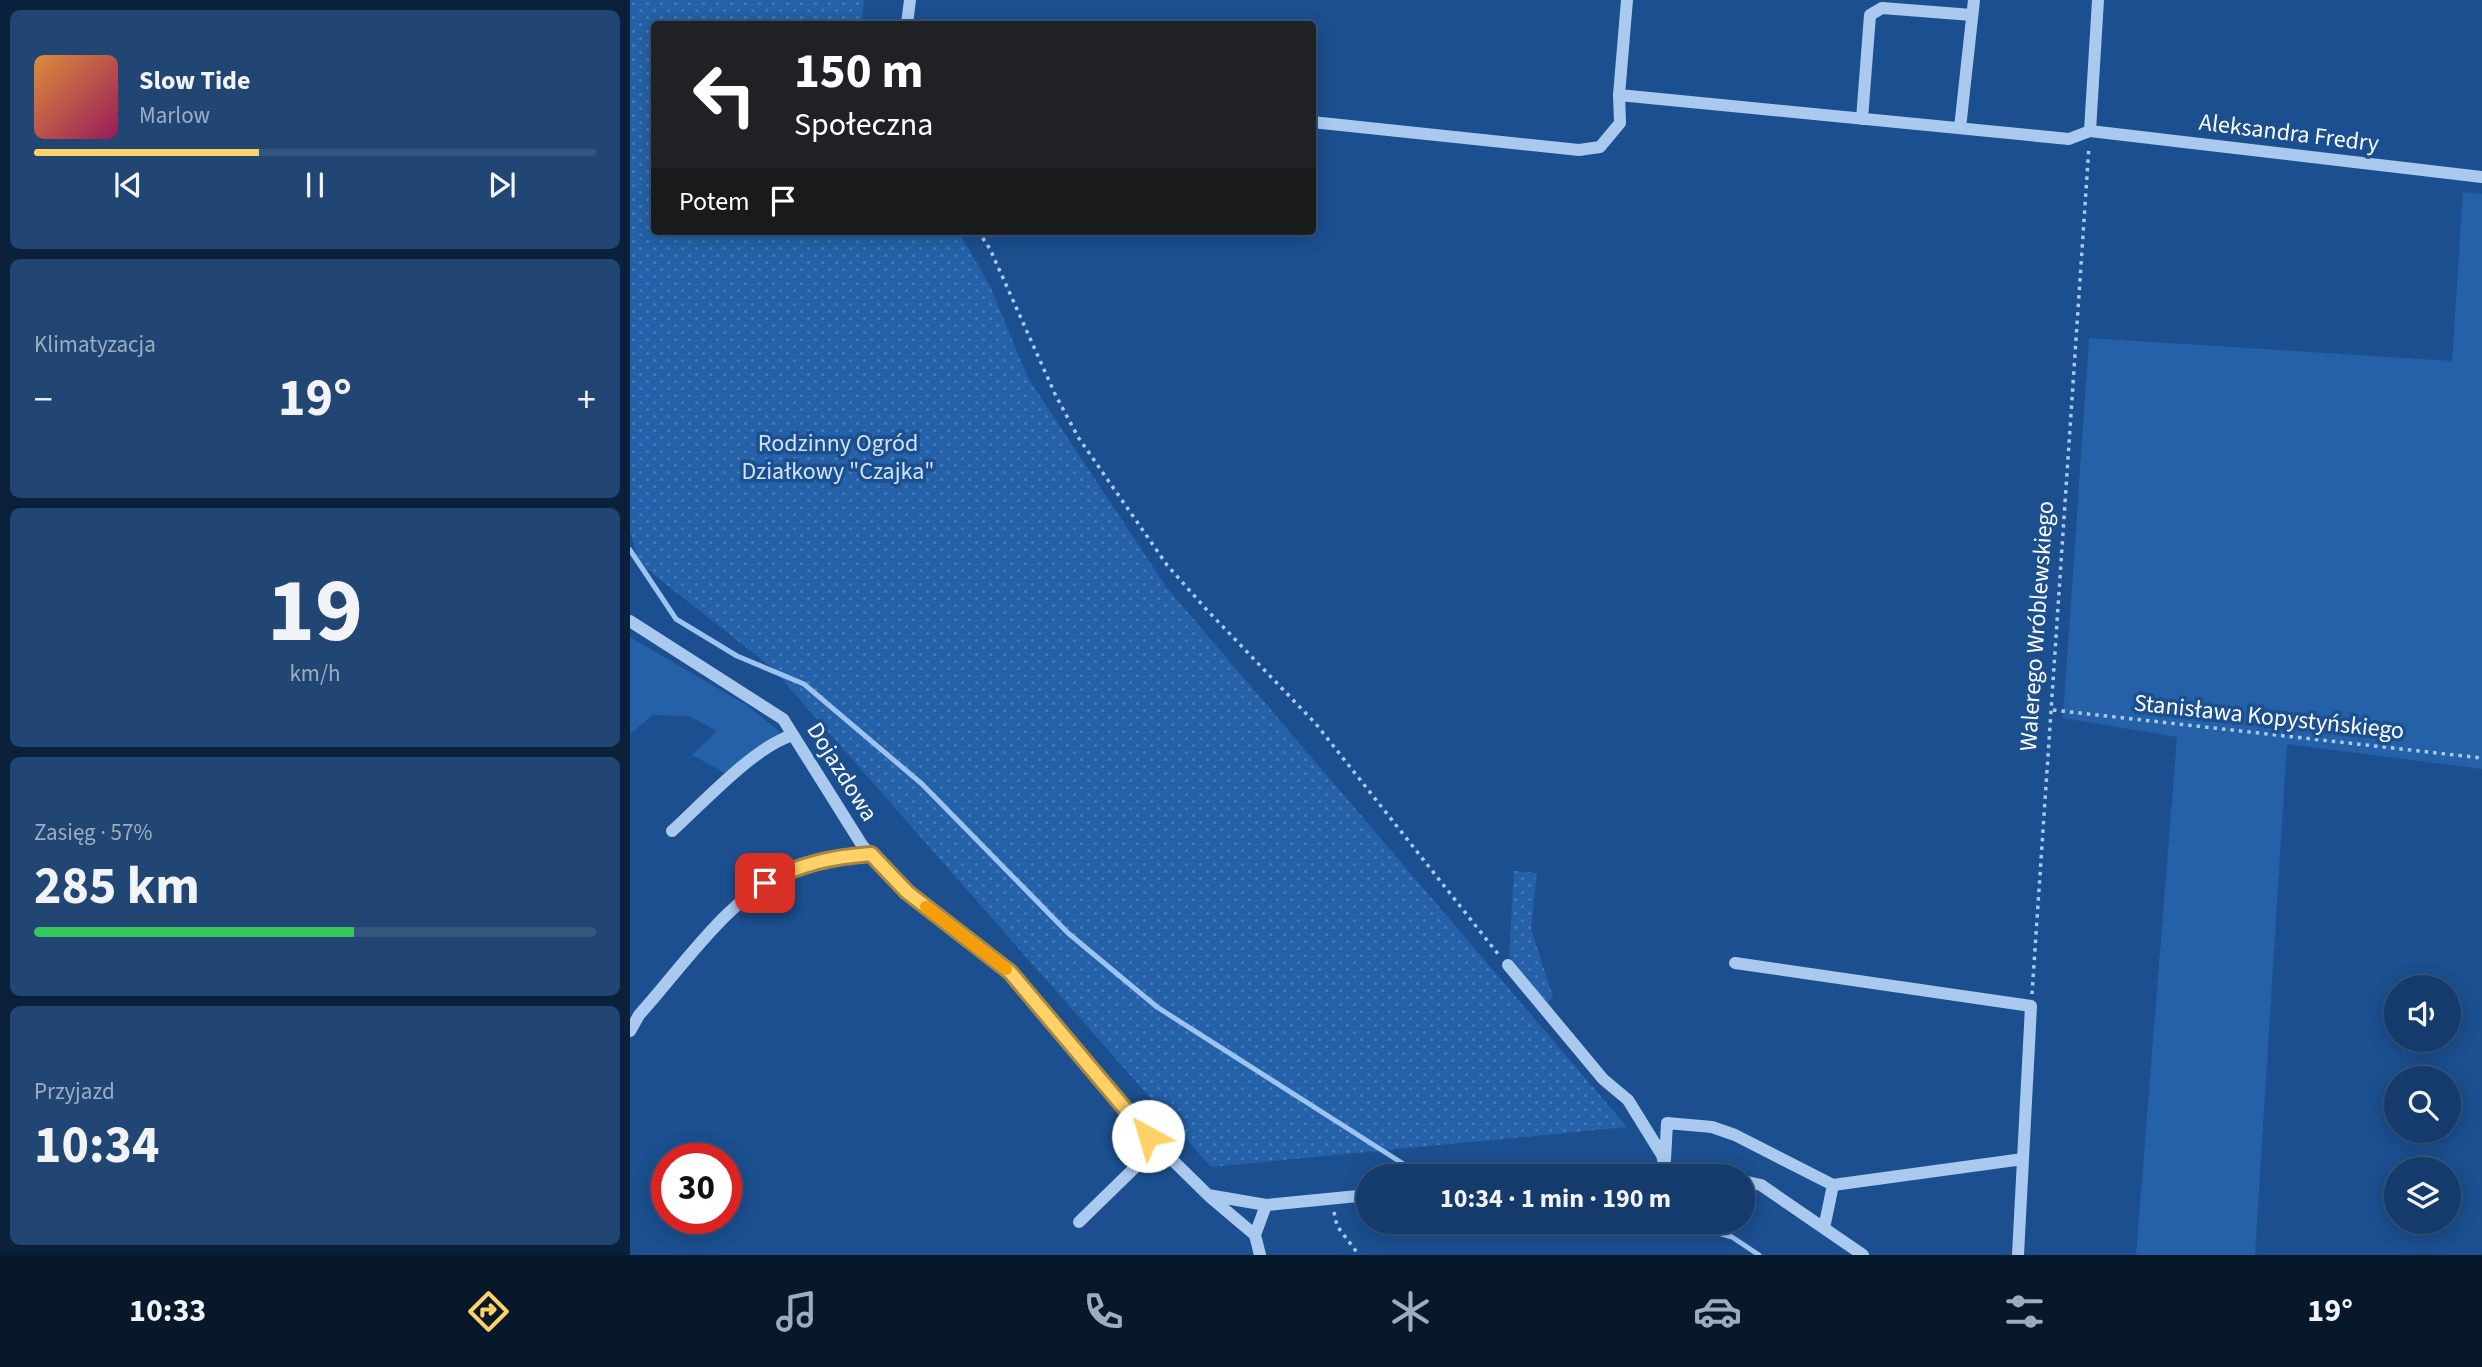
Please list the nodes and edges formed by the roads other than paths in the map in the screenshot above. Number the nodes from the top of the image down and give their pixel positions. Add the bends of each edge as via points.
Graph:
1 (910, 0) edge
2 (1627, 0) edge
3 (1974, 0) edge
4 (2098, 0) edge
5 (1972, 15) junction
6 (907, 21) edge
7 (1619, 95) junction
8 (1862, 119) junction
9 (1316, 122) edge
10 (1960, 128) junction
11 (2090, 131) junction
12 (2482, 177) edge
13 (630, 621) edge
14 (793, 735) junction
15 (672, 831) dead end
16 (871, 854) junction
17 (1735, 963) dead end
18 (1507, 965) road end
19 (630, 1031) edge
20 (1158, 1145) junction
21 (2023, 1159) junction
22 (1664, 1164) edge
23 (1666, 1164) edge
24 (1755, 1184) edge
25 (1833, 1185) junction
26 (1208, 1195) junction
27 (1356, 1196) edge
28 (1266, 1205) junction
29 (1079, 1222) dead end
30 (1824, 1228) junction
31 (1255, 1235) junction
32 (1259, 1255) edge
33 (1863, 1255) edge
34 (2018, 1255) edge

1 - 6 street
2 - 7 street
3 - 5 street
4 - 11 street
5 - 8 street via 1882,8 1870,15
5 - 10 street
7 - 8 street, Aleksandra Fredry
7 - 9 street via 1620,123 1600,147 1579,150
8 - 10 street, Aleksandra Fredry
10 - 11 street, Aleksandra Fredry via 2069,139
11 - 12 street, Aleksandra Fredry
13 - 14 street, Dojazdowa via 783,719
14 - 15 street via 762,751
14 - 16 street, Dojazdowa
16 - 19 street via 825,858 794,867 765,883 735,907
16 - 20 street, Dojazdowa via 907,892 1010,972
17 - 21 street via 2031,1006
18 - 22 street via 1603,1079 1628,1100
20 - 26 street, Dojazdowa
20 - 29 street
21 - 25 street
21 - 34 street
23 - 25 street via 1667,1124 1712,1127
24 - 30 street
25 - 30 street
26 - 28 street
26 - 31 street, Dojazdowa
27 - 28 street
28 - 31 street
30 - 33 street
31 - 32 street

